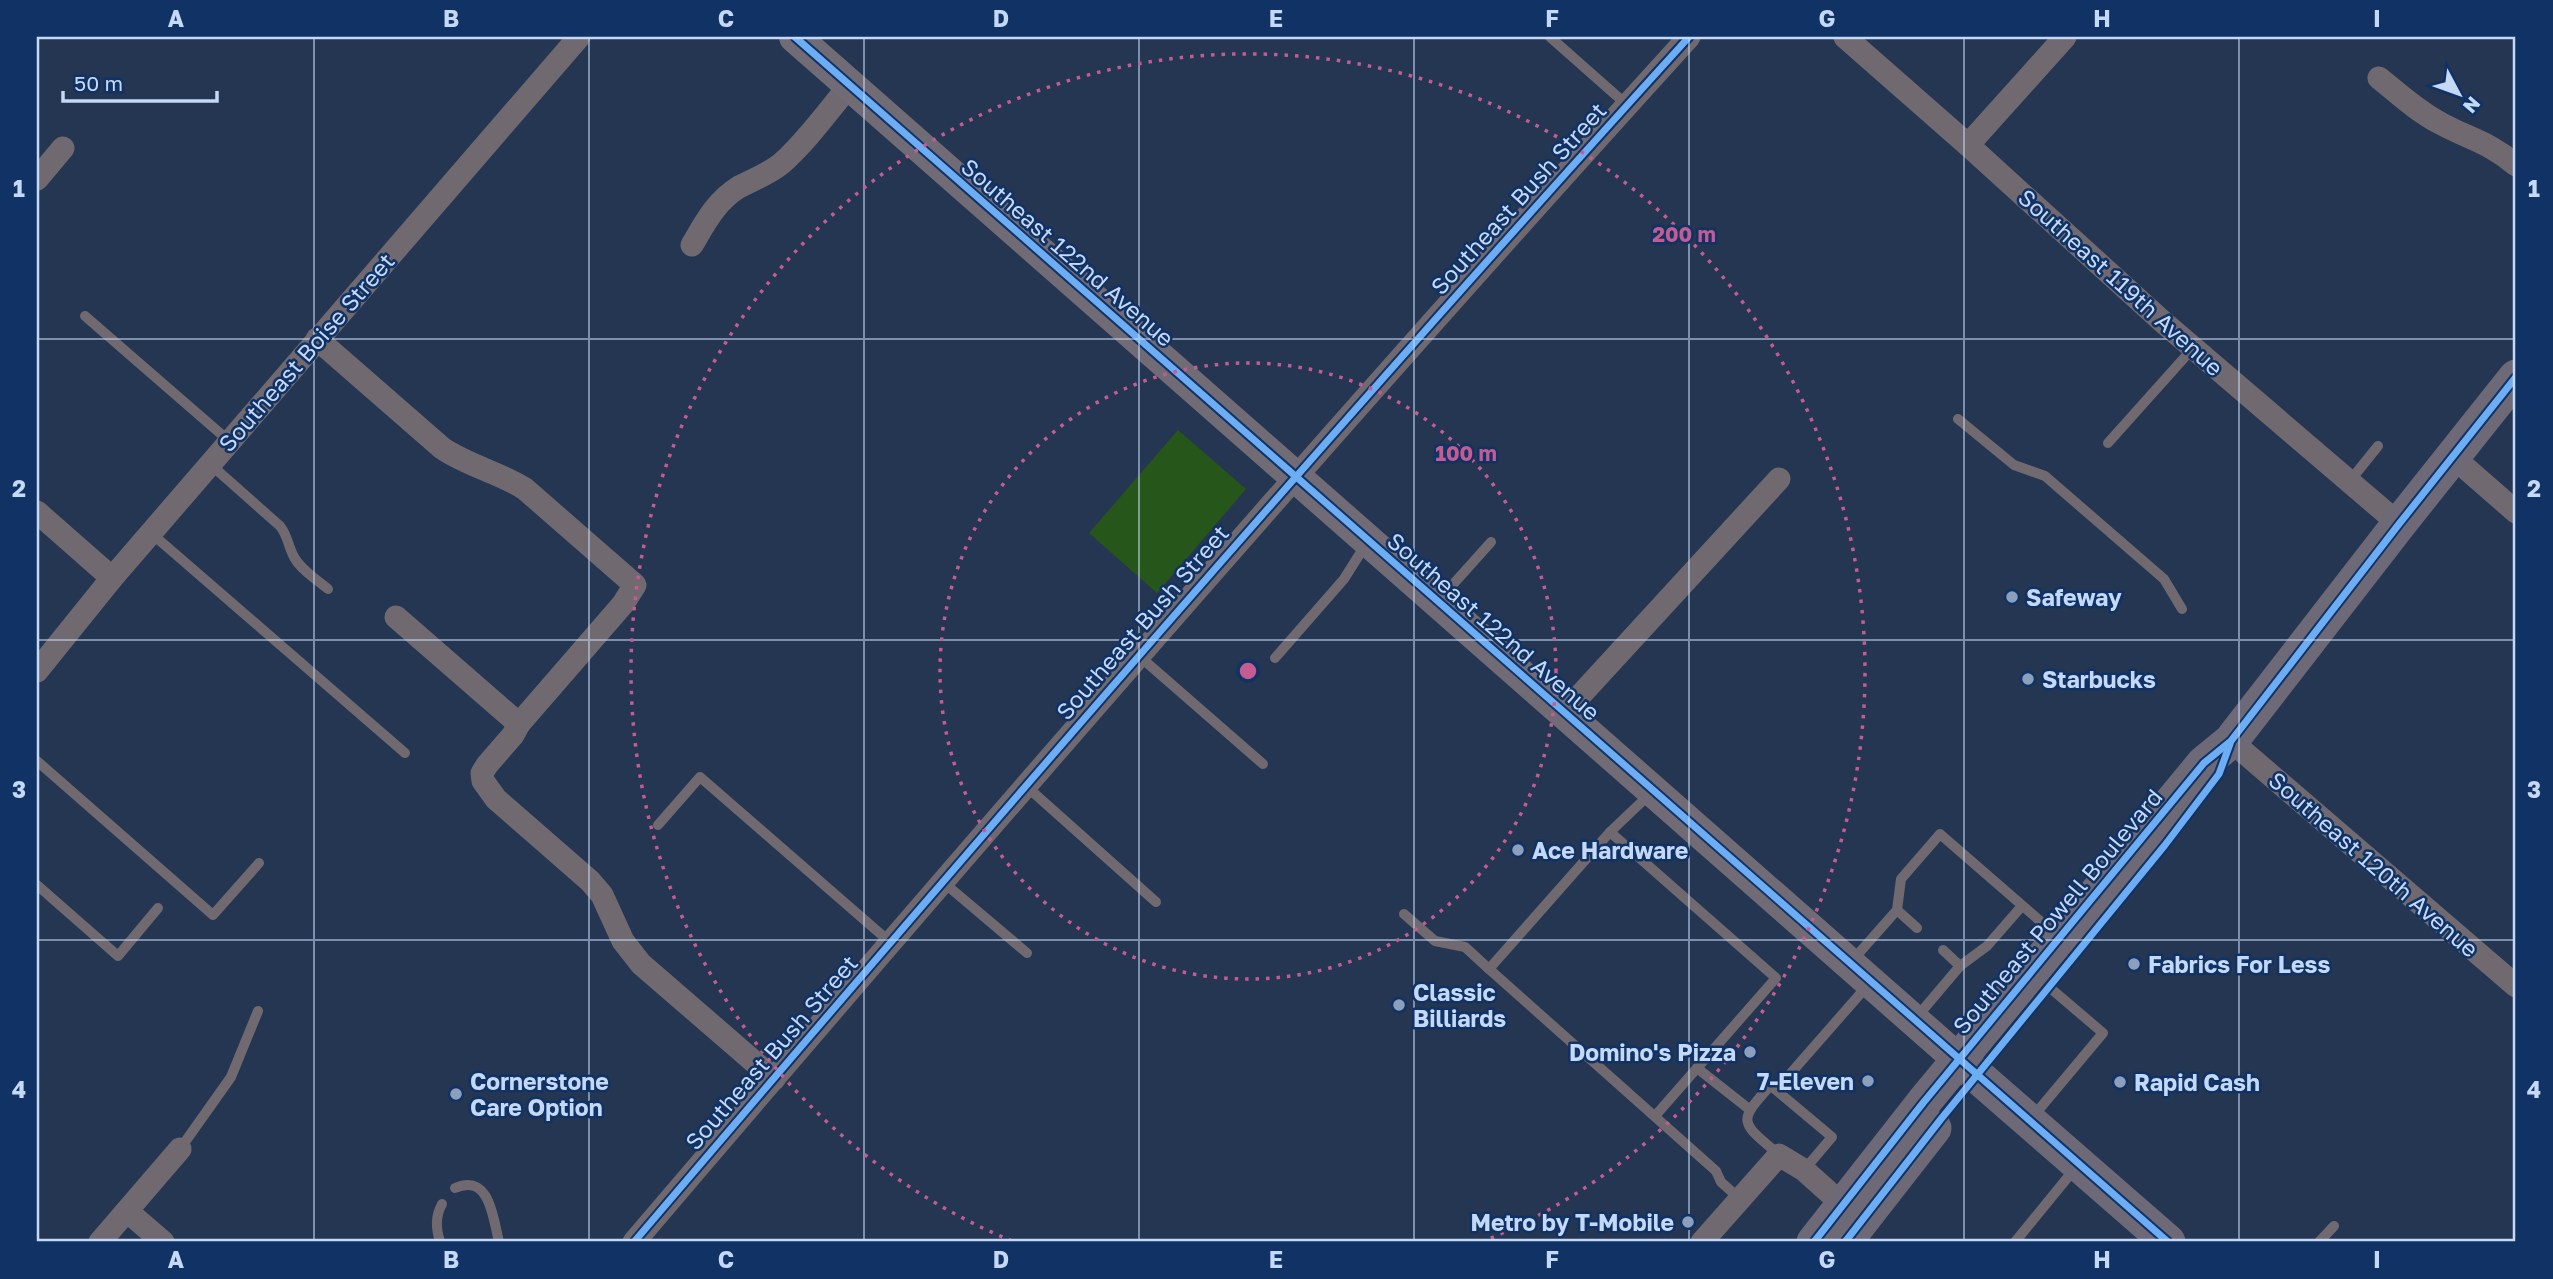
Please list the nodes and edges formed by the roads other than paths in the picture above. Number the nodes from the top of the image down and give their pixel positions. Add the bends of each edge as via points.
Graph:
1 (579, 37) edge
2 (795, 37) edge
3 (1550, 37) edge
4 (1689, 37) edge
5 (1845, 37) edge
6 (2065, 37) edge
7 (2379, 78) dead end
8 (850, 85) junction
9 (1627, 105) junction
10 (1968, 145) junction
11 (64, 148) dead end
12 (2516, 165) edge
13 (37, 179) edge
14 (692, 245) dead end
15 (85, 316) dead end
16 (317, 339) junction
17 (2193, 348) junction
18 (2516, 377) edge
19 (1958, 419) dead end
20 (229, 441) junction
21 (2108, 443) dead end
22 (2378, 446) dead end
23 (2453, 457) junction
24 (210, 464) junction
25 (1294, 477) junction
26 (1779, 479) dead end
27 (2349, 482) junction
28 (37, 512) edge
29 (2516, 512) edge
30 (2399, 524) junction
31 (151, 533) junction
32 (1368, 541) junction
33 (1491, 542) dead end
34 (112, 578) junction
35 (328, 589) dead end
36 (1437, 602) junction
37 (2182, 609) dead end
38 (396, 617) dead end
39 (1138, 655) junction
40 (1275, 658) dead end
41 (37, 671) edge
42 (1564, 713) junction
43 (519, 724) junction
44 (2231, 741) junction
45 (405, 753) dead end
46 (37, 761) edge
47 (1263, 764) dead end
48 (1026, 786) junction
49 (1653, 791) junction
50 (658, 825) dead end
51 (1610, 832) junction
52 (259, 863) dead end
53 (943, 882) junction
54 (37, 885) edge
55 (1156, 902) dead end
56 (2021, 906) junction
57 (158, 908) dead end
58 (1897, 910) junction
59 (1404, 914) dead end
60 (1917, 928) dead end
61 (2060, 938) junction
62 (891, 943) junction
63 (1943, 950) dead end
64 (1027, 953) dead end
65 (1960, 966) junction
66 (1489, 969) junction
67 (1860, 972) junction
68 (2516, 986) edge
69 (2049, 987) junction
70 (258, 1011) dead end
71 (1915, 1019) junction
72 (1968, 1067) junction
73 (1697, 1068) junction
74 (774, 1079) junction
75 (1776, 1090) junction
76 (1749, 1109) junction
77 (1655, 1116) junction
78 (2029, 1121) junction
79 (180, 1149) joint
80 (1779, 1154) junction
81 (2078, 1164) junction
82 (1804, 1170) junction
83 (455, 1188) dead end
84 (1740, 1199) junction
85 (442, 1204) dead end
86 (1843, 1205) junction
87 (127, 1211) junction
88 (2334, 1226) dead end
89 (100, 1242) edge
90 (163, 1242) edge
91 (440, 1242) edge
92 (499, 1242) edge
93 (634, 1242) edge
94 (1702, 1242) edge
95 (1814, 1242) edge
96 (1845, 1242) edge
97 (2015, 1242) edge
98 (2168, 1242) edge
99 (2319, 1242) edge

1 - 16 street, Southeast Boise Street
2 - 8 main road, Southeast 122nd Avenue
3 - 9 lane
4 - 9 street, Southeast Bush Street
5 - 10 street, Southeast 119th Avenue
6 - 10 street
7 - 12 street via 2419,111 2488,144
8 - 14 street via 787,158 722,200
8 - 25 main road, Southeast 122nd Avenue
9 - 25 street, Southeast Bush Street
10 - 17 street, Southeast 119th Avenue
11 - 13 street
15 - 20 lane
16 - 20 street, Southeast Boise Street
16 - 43 street via 442,448 525,489 635,585
17 - 21 lane
17 - 27 street, Southeast 119th Avenue
18 - 23 main road, Southeast Powell Boulevard
19 - 37 lane via 2014,465 2045,476 2164,579
20 - 24 street, Southeast Boise Street
22 - 27 lane
23 - 29 street
23 - 30 main road, Southeast Powell Boulevard
24 - 31 street, Southeast Boise Street
24 - 35 lane via 280,526 298,564
25 - 32 main road, Southeast 122nd Avenue
25 - 39 street, Southeast Bush Street
26 - 42 street
27 - 30 street, Southeast 119th Avenue
28 - 34 street
30 - 44 main road, Southeast Powell Boulevard
31 - 34 street, Southeast Boise Street
31 - 45 lane
32 - 36 main road, Southeast 122nd Avenue
32 - 40 lane via 1344,579
33 - 36 lane
34 - 41 street, Southeast Boise Street
36 - 42 main road, Southeast 122nd Avenue
38 - 43 street
39 - 47 lane
39 - 48 street, Southeast Bush Street
42 - 49 main road, Southeast 122nd Avenue
43 - 74 street via 482,773 483,782 496,799 596,888 641,964
44 - 61 main road, Southeast Powell Boulevard via 2204,763
44 - 68 street, Southeast 120th Avenue
44 - 69 main road, Southeast Powell Boulevard via 2218,774
46 - 52 lane via 213,915
48 - 53 street, Southeast Bush Street
48 - 55 lane
49 - 51 lane
49 - 67 main road, Southeast 122nd Avenue
50 - 62 lane via 700,777
51 - 66 lane
51 - 73 lane via 1776,978
53 - 62 street, Southeast Bush Street
53 - 64 lane
54 - 57 lane via 118,956
56 - 58 lane via 1940,834 1901,879
56 - 61 lane
56 - 65 lane via 1987,946
58 - 60 lane
58 - 67 lane
59 - 66 lane via 1435,941 1465,947
61 - 72 main road, Southeast Powell Boulevard
62 - 74 street, Southeast Bush Street
63 - 65 lane
65 - 71 lane
66 - 77 lane
67 - 71 main road, Southeast 122nd Avenue
67 - 75 lane
69 - 72 main road, Southeast Powell Boulevard
69 - 78 lane via 2103,1033
70 - 79 lane via 231,1077
71 - 72 main road, Southeast 122nd Avenue
72 - 78 main road, Southeast 122nd Avenue
72 - 86 main road, Southeast Powell Boulevard
72 - 96 main road, Southeast Powell Boulevard
73 - 76 lane
73 - 77 lane
74 - 93 street, Southeast Bush Street
75 - 76 lane via 1771,1085
75 - 82 lane via 1832,1137
76 - 80 lane via 1750,1129
77 - 84 lane
78 - 81 main road, Southeast 122nd Avenue
79 - 87 street
80 - 82 street
80 - 84 street
81 - 97 lane
81 - 98 main road, Southeast 122nd Avenue
82 - 86 street
83 - 92 lane via 476,1185 486,1196
84 - 94 street
85 - 91 lane via 437,1222
86 - 95 main road, Southeast Powell Boulevard
87 - 89 street
87 - 90 street
88 - 99 lane

